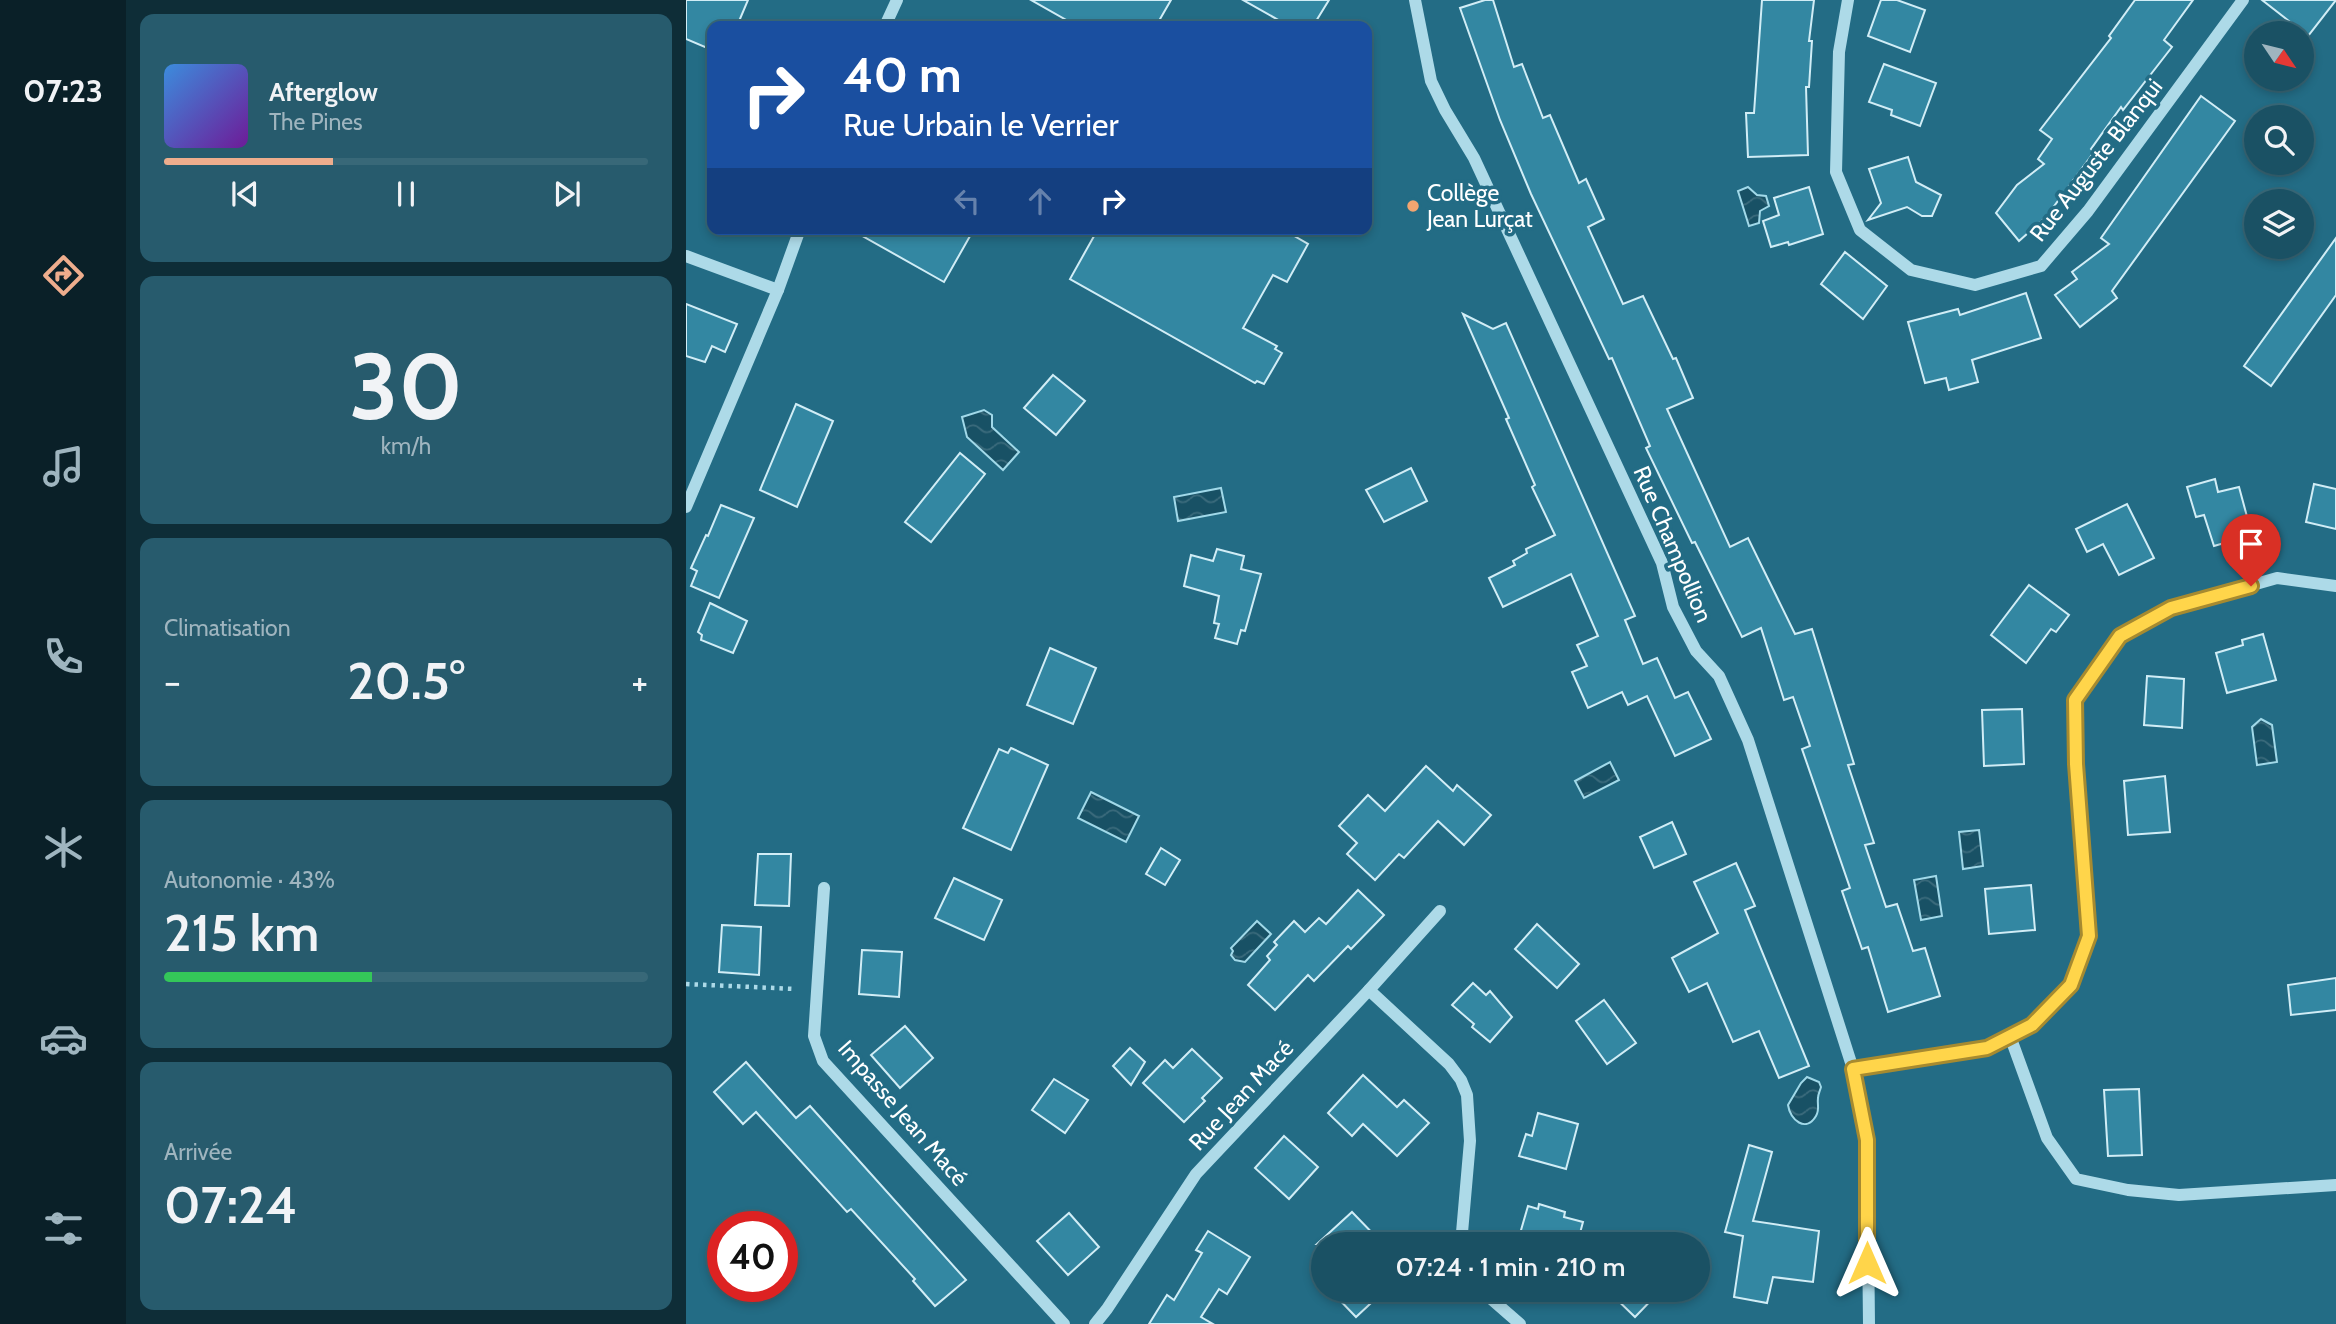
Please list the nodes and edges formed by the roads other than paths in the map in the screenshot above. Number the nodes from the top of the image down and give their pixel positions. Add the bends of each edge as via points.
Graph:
1 (897, 0) edge
2 (1415, 0) edge
3 (1848, 0) edge
4 (2244, 0) edge
5 (887, 21) edge
6 (798, 235) edge
7 (686, 256) edge
8 (778, 290) junction
9 (686, 507) edge
10 (2336, 586) edge
11 (824, 888) dead end
12 (1440, 911) dead end
13 (1369, 990) junction
14 (2010, 1036) junction
15 (1853, 1069) junction
16 (2336, 1185) edge
17 (1462, 1232) edge
18 (1495, 1302) edge
19 (1064, 1324) edge
20 (1095, 1324) edge
21 (1520, 1324) edge
22 (1869, 1324) edge

1 - 5 street
2 - 15 street, Rue Champollion via 1431,81 1474,159 1662,563 1673,607 1696,651 1719,676 1748,740
3 - 4 street, Rue Auguste Blanqui via 1839,52 1836,172 1860,230 1911,270 1975,285 2041,266 2088,211
6 - 8 street
7 - 8 street
8 - 9 street
10 - 14 street via 2277,578 2171,608 2120,636 2075,700 2089,936 2071,985 2032,1025
11 - 19 street, Impasse Jean Macé via 814,1037 823,1061
12 - 13 street, Rue Jean Macé
13 - 17 street via 1449,1065 1467,1095 1470,1141
13 - 20 street, Rue Jean Macé via 1196,1174
14 - 15 street via 1987,1048
14 - 16 street via 2047,1138 2077,1179 2128,1191 2179,1195
15 - 22 street, Rue Champollion via 1867,1140
18 - 21 street

